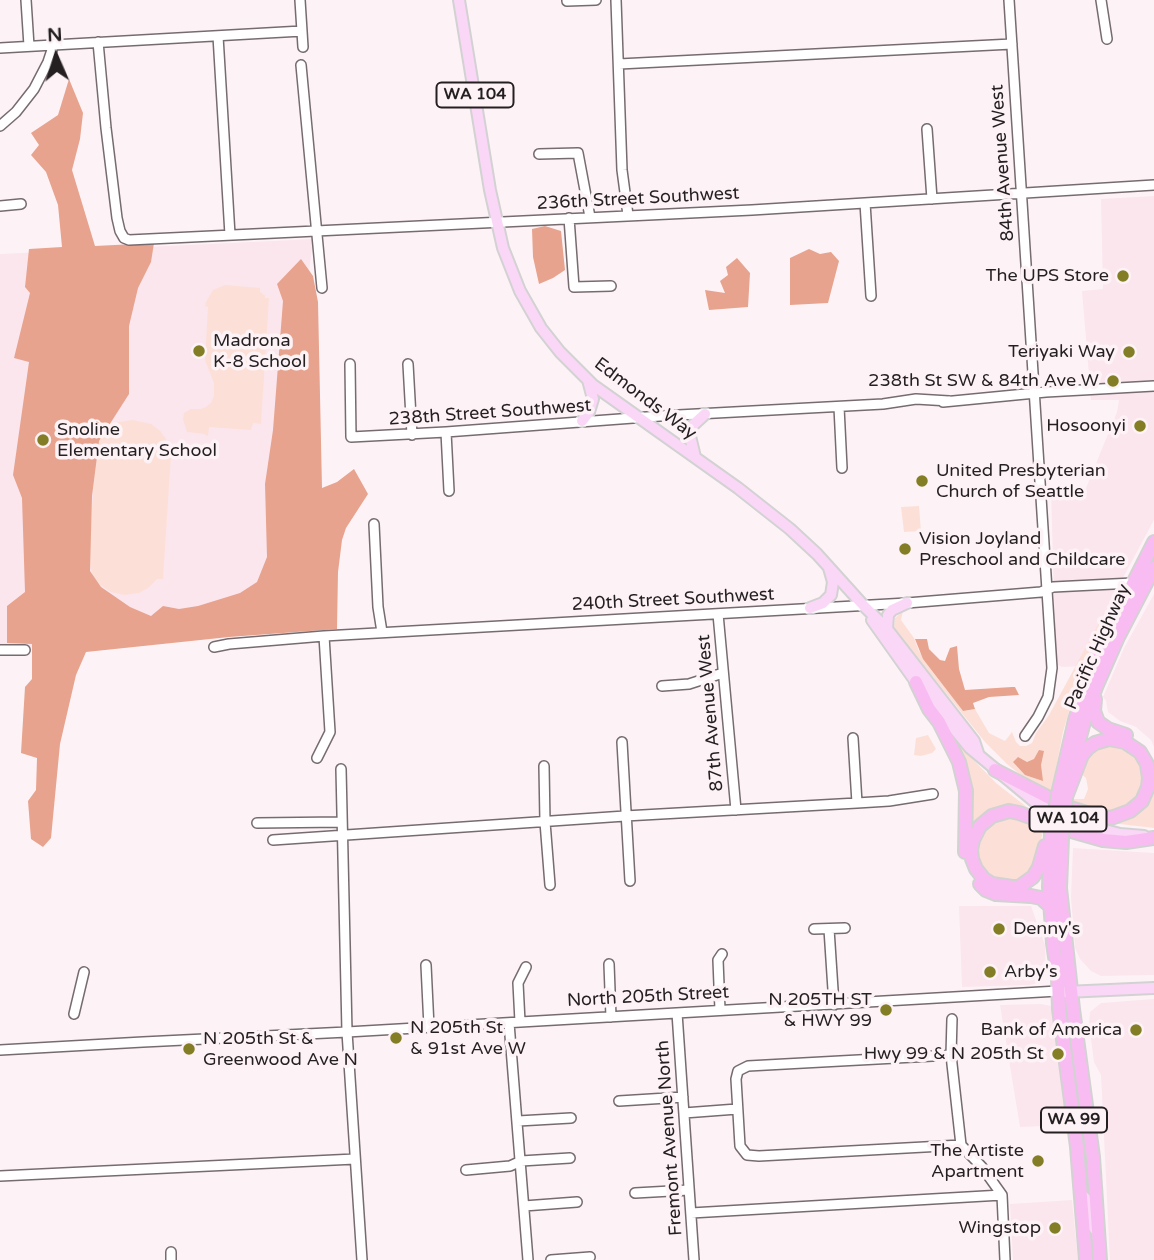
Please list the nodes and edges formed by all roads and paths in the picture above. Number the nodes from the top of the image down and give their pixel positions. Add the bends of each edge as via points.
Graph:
1 (26, 0) edge
2 (300, 0) edge
3 (459, 0) edge
4 (596, 0) edge
5 (616, 0) edge
6 (1009, 0) edge
7 (1101, 0) edge
8 (567, 1) edge
9 (302, 31) junction
10 (218, 36) junction
11 (1107, 39) dead end
12 (98, 42) junction
13 (54, 44) junction
14 (1012, 44) junction
15 (29, 46) junction
16 (0, 47) edge
17 (303, 47) dead end
18 (619, 64) junction
19 (301, 65) dead end
20 (0, 126) edge
21 (927, 129) dead end
22 (539, 155) dead end
23 (1154, 185) edge
24 (1021, 193) junction
25 (932, 199) junction
26 (865, 203) junction
27 (21, 204) dead end
28 (0, 206) edge
29 (628, 215) junction
30 (590, 217) junction
31 (569, 218) junction
32 (497, 222) junction
33 (317, 231) junction
34 (230, 235) junction
35 (611, 286) dead end
36 (322, 288) dead end
37 (870, 296) dead end
38 (350, 364) dead end
39 (408, 364) dead end
40 (588, 380) junction
41 (1154, 386) edge
42 (1034, 393) junction
43 (839, 407) junction
44 (705, 414) junction
45 (640, 419) junction
46 (582, 421) junction
47 (446, 432) junction
48 (412, 435) junction
49 (695, 457) junction
50 (842, 468) dead end
51 (449, 491) dead end
52 (374, 524) dead end
53 (1154, 542) edge
54 (1154, 554) edge
55 (829, 565) junction
56 (1154, 568) edge
57 (1144, 583) edge
58 (1047, 590) junction
59 (907, 603) junction
60 (863, 605) junction
61 (810, 608) junction
62 (718, 614) junction
63 (887, 629) junction
64 (382, 632) junction
65 (324, 636) junction
66 (214, 647) dead end
67 (0, 650) edge
68 (24, 650) dead end
69 (723, 673) junction
70 (916, 682) junction
71 (662, 686) dead end
72 (1096, 687) junction
73 (1025, 736) dead end
74 (853, 738) dead end
75 (622, 742) dead end
76 (978, 753) junction
77 (317, 758) dead end
78 (1154, 760) edge
79 (544, 766) dead end
80 (341, 769) dead end
81 (995, 770) junction
82 (933, 794) dead end
83 (1062, 796) junction
84 (857, 803) junction
85 (736, 810) junction
86 (625, 816) junction
87 (342, 822) junction
88 (545, 822) junction
89 (257, 823) dead end
90 (1057, 835) junction
91 (342, 836) junction
92 (1154, 838) edge
93 (273, 840) dead end
94 (630, 881) dead end
95 (550, 885) dead end
96 (1050, 906) junction
97 (845, 928) dead end
98 (814, 929) dead end
99 (829, 929) junction
100 (722, 954) dead end
101 (609, 964) dead end
102 (426, 965) dead end
103 (526, 967) dead end
104 (84, 972) dead end
105 (1154, 988) edge
106 (1065, 992) junction
107 (834, 1004) junction
108 (720, 1010) junction
109 (677, 1013) junction
110 (74, 1014) dead end
111 (611, 1017) junction
112 (952, 1019) dead end
113 (520, 1022) junction
114 (509, 1023) junction
115 (429, 1027) junction
116 (347, 1032) junction
117 (0, 1050) edge
118 (951, 1055) junction
119 (683, 1097) junction
120 (619, 1101) dead end
121 (737, 1109) junction
122 (684, 1113) junction
123 (570, 1118) dead end
124 (518, 1121) junction
125 (961, 1145) junction
126 (570, 1158) dead end
127 (355, 1159) junction
128 (521, 1161) junction
129 (466, 1170) dead end
130 (0, 1176) edge
131 (689, 1190) junction
132 (635, 1193) dead end
133 (1081, 1194) junction
134 (1002, 1195) junction
135 (578, 1202) dead end
136 (524, 1206) junction
137 (691, 1213) junction
138 (1098, 1233) junction
139 (590, 1257) dead end
140 (362, 1260) edge
141 (528, 1260) edge
142 (551, 1260) edge
143 (694, 1260) edge
144 (1005, 1260) edge
145 (1086, 1260) edge
146 (1100, 1260) edge

1 - 15 street
2 - 9 street
3 - 32 main road, Edmonds Way / WA 104
4 - 8 street
5 - 18 street
6 - 14 street, 84th Avenue West
7 - 11 street
9 - 10 street
9 - 17 street
10 - 12 street
10 - 34 street
12 - 13 street
12 - 34 street, 236th Street Southwest via 117,218 124,238
13 - 15 street
13 - 20 street via 34,89
14 - 18 street
14 - 24 street, 84th Avenue West
15 - 16 street
18 - 29 street
19 - 33 street
21 - 25 street
22 - 30 street via 578,153
23 - 24 street, 236th Street Southwest
24 - 25 street, 236th Street Southwest
24 - 42 street, 84th Avenue West
25 - 26 street, 236th Street Southwest
26 - 29 street, 236th Street Southwest
26 - 37 street
27 - 28 street
29 - 30 street, 236th Street Southwest
30 - 31 street, 236th Street Southwest
31 - 32 street, 236th Street Southwest
31 - 35 street via 574,287
32 - 33 street, 236th Street Southwest
32 - 40 main road, Edmonds Way / WA 104 via 508,263 533,315
33 - 34 street, 236th Street Southwest
33 - 36 street
38 - 48 street, 238th Street Southwest via 351,437
39 - 48 street
40 - 45 main road, Edmonds Way / WA 104
40 - 46 main road via 593,399
41 - 42 street, 238th Street Southwest
42 - 43 street, 238th Street Southwest
42 - 58 street, 84th Avenue West
43 - 44 street, 238th Street Southwest
43 - 50 street
44 - 45 street, 238th Street Southwest
44 - 49 main road via 692,426
45 - 46 street, 238th Street Southwest
45 - 49 main road, Edmonds Way / WA 104
46 - 47 street, 238th Street Southwest
47 - 48 street, 238th Street Southwest
47 - 51 street
49 - 55 main road, Edmonds Way / WA 104 via 790,529
52 - 64 street
53 - 57 highway, Pacific Highway / WA 99
54 - 57 main road
55 - 60 main road, Edmonds Way / WA 104
55 - 61 main road via 831,595
56 - 57 highway, Pacific Highway / WA 99
57 - 58 street, 240th Street Southwest
57 - 72 highway, Pacific Highway / WA 99
57 - 83 highway, Pacific Highway / WA 99 via 1091,670 1075,720
58 - 59 street, 240th Street Southwest
58 - 73 street, 84th Avenue West via 1051,683
59 - 60 street, 240th Street Southwest
59 - 63 main road via 888,615
60 - 61 street, 240th Street Southwest
60 - 63 main road, Edmonds Way / WA 104
60 - 70 main road, Edmonds Way / WA 104
61 - 62 street, 240th Street Southwest
62 - 64 street, 240th Street Southwest
62 - 69 street, 87th Avenue West
63 - 76 main road, Edmonds Way / WA 104 via 974,741
64 - 65 street, 240th Street Southwest
65 - 66 street, 240th Street Southwest
65 - 77 street via 330,732
67 - 68 street
69 - 71 street via 689,684
69 - 85 street, 87th Avenue West
70 - 76 main road, Edmonds Way / WA 104
70 - 96 highway via 959,762 966,791 965,854 972,875 996,894 1041,898
72 - 78 highway via 1098,722 1136,741
72 - 83 highway, Pacific Highway / WA 99
74 - 84 street
75 - 86 street
76 - 81 main road, Edmonds Way / WA 104
79 - 88 street
80 - 87 street
81 - 83 highway via 1068,807 1111,818 1142,801 1149,787 1147,764 1140,752 1125,742 1109,738 1095,743 1082,755
81 - 92 main road, Edmonds Way / WA 104 via 1035,802 1071,821
82 - 84 street
83 - 90 highway, Pacific Highway / WA 99, bridge
84 - 85 street
85 - 86 street
86 - 88 street
86 - 94 street
87 - 89 street
87 - 91 street
88 - 91 street
88 - 95 street
90 - 92 highway via 1046,839 1038,869 1019,887 992,884 972,859 976,833 1000,812 1019,813 1103,839
90 - 96 highway, Pacific Highway / WA 99 via 1049,866
90 - 106 highway, Pacific Highway / WA 99
91 - 93 street
91 - 116 street
96 - 106 highway, Pacific Highway / WA 99
97 - 99 street
98 - 99 street
99 - 107 street
100 - 108 street via 718,960
101 - 111 street
102 - 115 street
103 - 113 street via 518,983
104 - 110 street
105 - 106 main road, North 205th Street
106 - 107 street, North 205th Street
106 - 133 highway, WA 99 via 1059,1009
106 - 138 highway, WA 99 via 1093,1157
107 - 108 street, North 205th Street
108 - 109 street, North 205th Street
109 - 111 street, North 205th Street
109 - 119 street, Fremont Avenue North
111 - 113 street, North 205th Street
112 - 118 street
113 - 114 street, North 205th Street
114 - 115 street, North 205th Street
114 - 124 street
115 - 116 street, North 205th Street
116 - 117 street, North 205th Street
116 - 127 street
118 - 121 street via 748,1066 738,1071
118 - 125 street
119 - 120 street
119 - 122 street, Fremont Avenue North
121 - 122 street
121 - 125 street via 740,1146 747,1155
122 - 131 street, Fremont Avenue North
123 - 124 street
124 - 128 street
125 - 134 street
126 - 128 street
127 - 130 street
127 - 140 street
128 - 129 street via 510,1167
128 - 136 street
131 - 132 street
131 - 137 street, Fremont Avenue North
133 - 138 main road via 1089,1202 1091,1224
133 - 145 highway, WA 99
134 - 137 street
134 - 144 street
135 - 136 street
136 - 141 street
137 - 143 street, Fremont Avenue North
138 - 146 highway, WA 99
139 - 142 street

